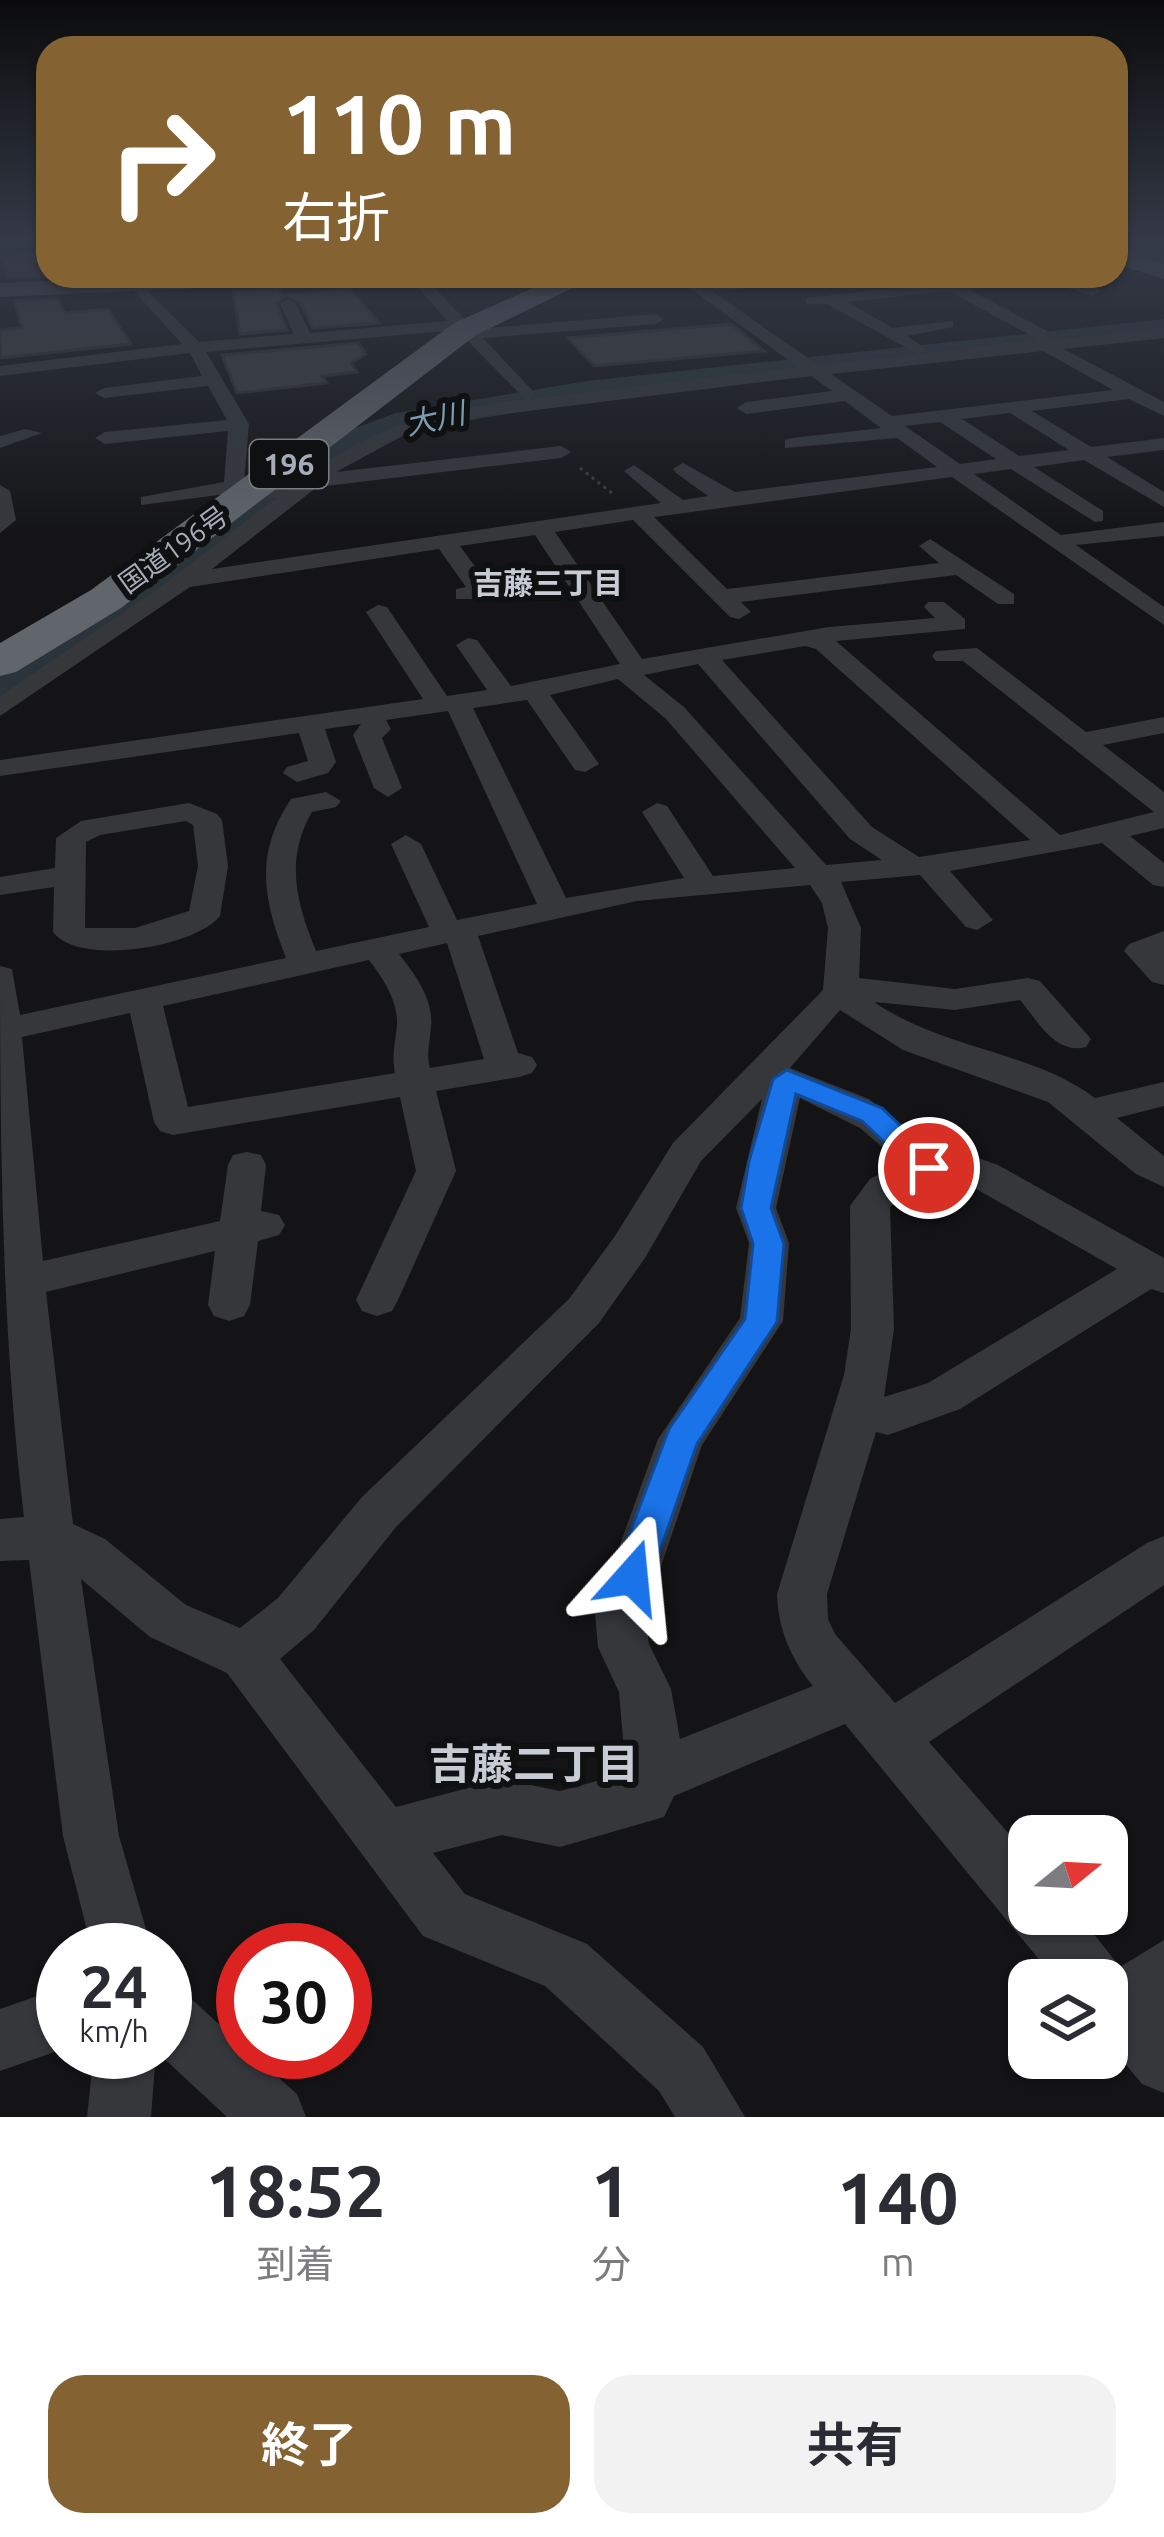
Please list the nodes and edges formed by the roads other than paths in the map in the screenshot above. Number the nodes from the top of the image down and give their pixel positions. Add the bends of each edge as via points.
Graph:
1 (166, 340) edge
2 (188, 340) edge
3 (249, 340) edge
4 (455, 340) edge
5 (475, 340) edge
6 (770, 340) edge
7 (904, 340) edge
8 (1039, 340) junction
9 (1043, 340) edge
10 (195, 348) junction
11 (918, 349) junction
12 (38, 364) junction
13 (805, 365) junction
14 (0, 369) edge
15 (887, 376) dead end
16 (1105, 379) junction
17 (214, 380) junction
18 (839, 389) junction
19 (104, 393) dead end
20 (1130, 393) junction
21 (526, 394) junction
22 (1078, 399) junction
23 (948, 406) junction
24 (1160, 406) edge
25 (1012, 407) junction
26 (380, 422) junction
27 (533, 422) dead end
28 (781, 423) dead end
29 (239, 424) junction
30 (891, 427) junction
31 (32, 433) dead end
32 (105, 438) dead end
33 (0, 442) edge
34 (792, 444) dead end
35 (1162, 446) edge
36 (561, 452) dead end
37 (1088, 454) junction
38 (1015, 463) junction
39 (634, 471) dead end
40 (954, 471) junction
41 (731, 472) dead end
42 (279, 486) junction
43 (0, 491) edge
44 (734, 499) junction
45 (148, 501) dead end
46 (1164, 501) edge
47 (678, 507) junction
48 (639, 514) junction
49 (1095, 516) dead end
50 (0, 526) edge
51 (542, 529) junction
52 (1164, 529) edge
53 (1054, 542) junction
54 (446, 543) junction
55 (930, 546) dead end
56 (1164, 547) edge
57 (1076, 557) junction
58 (961, 568) junction
59 (178, 570) junction
60 (464, 594) dead end
61 (722, 597) junction
62 (1006, 599) dead end
63 (378, 612) dead end
64 (1164, 618) edge
65 (810, 639) junction
66 (767, 644) junction
67 (468, 645) dead end
68 (705, 656) junction
69 (0, 662) edge
70 (631, 670) junction
71 (534, 691) junction
72 (504, 695) junction
73 (447, 702) junction
74 (0, 708) edge
75 (368, 713) junction
76 (309, 722) junction
77 (1164, 725) edge
78 (1080, 741) junction
79 (584, 764) dead end
80 (0, 768) edge
81 (297, 772) dead end
82 (388, 788) dead end
83 (326, 800) dead end
84 (1164, 806) edge
85 (657, 812) dead end
86 (1164, 819) edge
87 (1107, 832) junction
88 (406, 844) dead end
89 (1054, 845) junction
90 (920, 865) junction
91 (817, 873) junction
92 (70, 875) junction
93 (1164, 878) edge
94 (704, 884) junction
95 (0, 886) edge
96 (555, 908) junction
97 (977, 920) dead end
98 (453, 930) junction
99 (1164, 941) edge
100 (377, 948) junction
101 (305, 965) junction
102 (0, 976) edge
103 (1164, 976) edge
104 (841, 990) junction
105 (144, 999) junction
106 (8, 1029) junction
107 (1073, 1040) dead end
108 (777, 1076) junction
109 (416, 1083) junction
110 (1164, 1094) edge
111 (1090, 1112) junction
112 (247, 1165) dead end
113 (929, 1168) junction
114 (1164, 1172) edge
115 (252, 1228) junction
116 (16, 1256) edge
117 (1157, 1273) edge
118 (398, 1282) dead end
119 (230, 1305) dead end
120 (857, 1410) junction
121 (17, 1416) edge
122 (25, 1538) edge
123 (1164, 1558) edge
124 (245, 1656) junction
125 (854, 1695) junction
126 (889, 1737) junction
127 (654, 1777) junction
128 (384, 1838) junction
129 (1008, 1877) edge
130 (115, 1923) edge
131 (1062, 1935) edge
132 (1089, 1959) edge
133 (1128, 2000) edge
134 (36, 2027) edge
135 (0, 2040) edge
136 (192, 2042) edge
137 (1164, 2062) edge
138 (123, 2079) edge
139 (119, 2117) edge
140 (274, 2117) edge
141 (713, 2117) edge

1 - 12 street via 171,346 104,347
2 - 10 street
3 - 10 street
4 - 26 highway, 国道196号 / 196
5 - 21 street
6 - 13 street
7 - 11 street
8 - 9 street
8 - 11 street
8 - 13 street
8 - 16 street
10 - 12 street
10 - 17 street
11 - 13 street
12 - 14 street
13 - 18 street
13 - 21 street
13 - 26 street
15 - 18 street
16 - 20 street
16 - 23 street
17 - 19 street
17 - 29 street
18 - 28 street via 744,406 768,424
18 - 30 street
20 - 22 street
20 - 24 street
21 - 26 street
22 - 25 street
22 - 35 street
23 - 25 street
23 - 30 street
23 - 38 street
25 - 37 street
26 - 27 street
26 - 42 street
26 - 42 highway, 国道196号 / 196 via 317,443
29 - 32 street
29 - 42 street via 233,452
30 - 34 street
30 - 40 street
31 - 33 street
35 - 37 street
36 - 42 street
37 - 38 street
37 - 46 street
38 - 40 street
38 - 49 street
39 - 47 street
40 - 44 street
40 - 53 street
41 - 44 street via 687,473
42 - 45 street
42 - 59 highway, 国道196号 / 196
43 - 50 street
44 - 47 street
47 - 48 street
48 - 51 street
48 - 61 street
51 - 54 street
51 - 70 street
52 - 53 street
53 - 57 street
54 - 59 street
54 - 60 street via 482,592
55 - 58 street
56 - 57 street
57 - 64 street
58 - 61 street
58 - 62 street
59 - 69 highway, 国道196号 / 196
59 - 74 street
61 - 66 street
63 - 73 street
65 - 66 street
65 - 78 street via 932,617 951,655 968,652
65 - 89 street
66 - 68 street
67 - 72 street
68 - 70 street
68 - 90 street via 861,833
70 - 71 street
70 - 91 street
71 - 72 street
71 - 79 street
72 - 73 street
73 - 75 street
73 - 96 street
75 - 76 street
75 - 82 street via 377,729 367,735
76 - 80 street
76 - 81 street via 322,762
77 - 78 street
78 - 84 street
83 - 101 street via 301,805 283,831 278,864 280,900
85 - 94 street
86 - 87 street
87 - 89 street
87 - 93 street
88 - 98 street
89 - 90 street
90 - 91 street
90 - 97 street
91 - 94 street
91 - 104 street via 848,928
92 - 92 street via 76,940 193,924 204,916 213,866 207,820 189,812 78,832
92 - 95 street
94 - 96 street
96 - 98 street
98 - 100 street
98 - 109 street via 512,1067
99 - 103 street via 1142,951
100 - 101 street
100 - 109 street via 411,1007
101 - 105 street
102 - 106 street
104 - 107 street via 968,1003 1028,988
104 - 108 street
104 - 111 street via 891,1030 1039,1082
105 - 106 street
105 - 109 street via 173,1122
106 - 116 street
108 - 113 street via 872,1114
108 - 124 street via 687,1152 584,1311 379,1512 296,1614
108 - 127 street via 756,1208 769,1244 761,1322 681,1439 620,1614 624,1647 649,1706
109 - 118 street via 436,1171
110 - 111 street
111 - 114 street
112 - 115 street
113 - 117 street via 957,1164 984,1175
113 - 120 street via 881,1191 870,1206 875,1311
115 - 116 street
115 - 119 street
116 - 121 street
117 - 120 street via 944,1396 888,1416
120 - 125 street via 802,1594 816,1650
121 - 122 street
122 - 124 street via 88,1554 168,1621
122 - 130 street
123 - 126 street
124 - 128 street
125 - 126 street
125 - 127 street
126 - 129 street
127 - 128 street via 644,1797 614,1808 560,1819 502,1807
128 - 141 street via 444,1915 566,1965 681,2069
131 - 132 street
133 - 137 street
134 - 135 street
136 - 140 street
138 - 139 street

